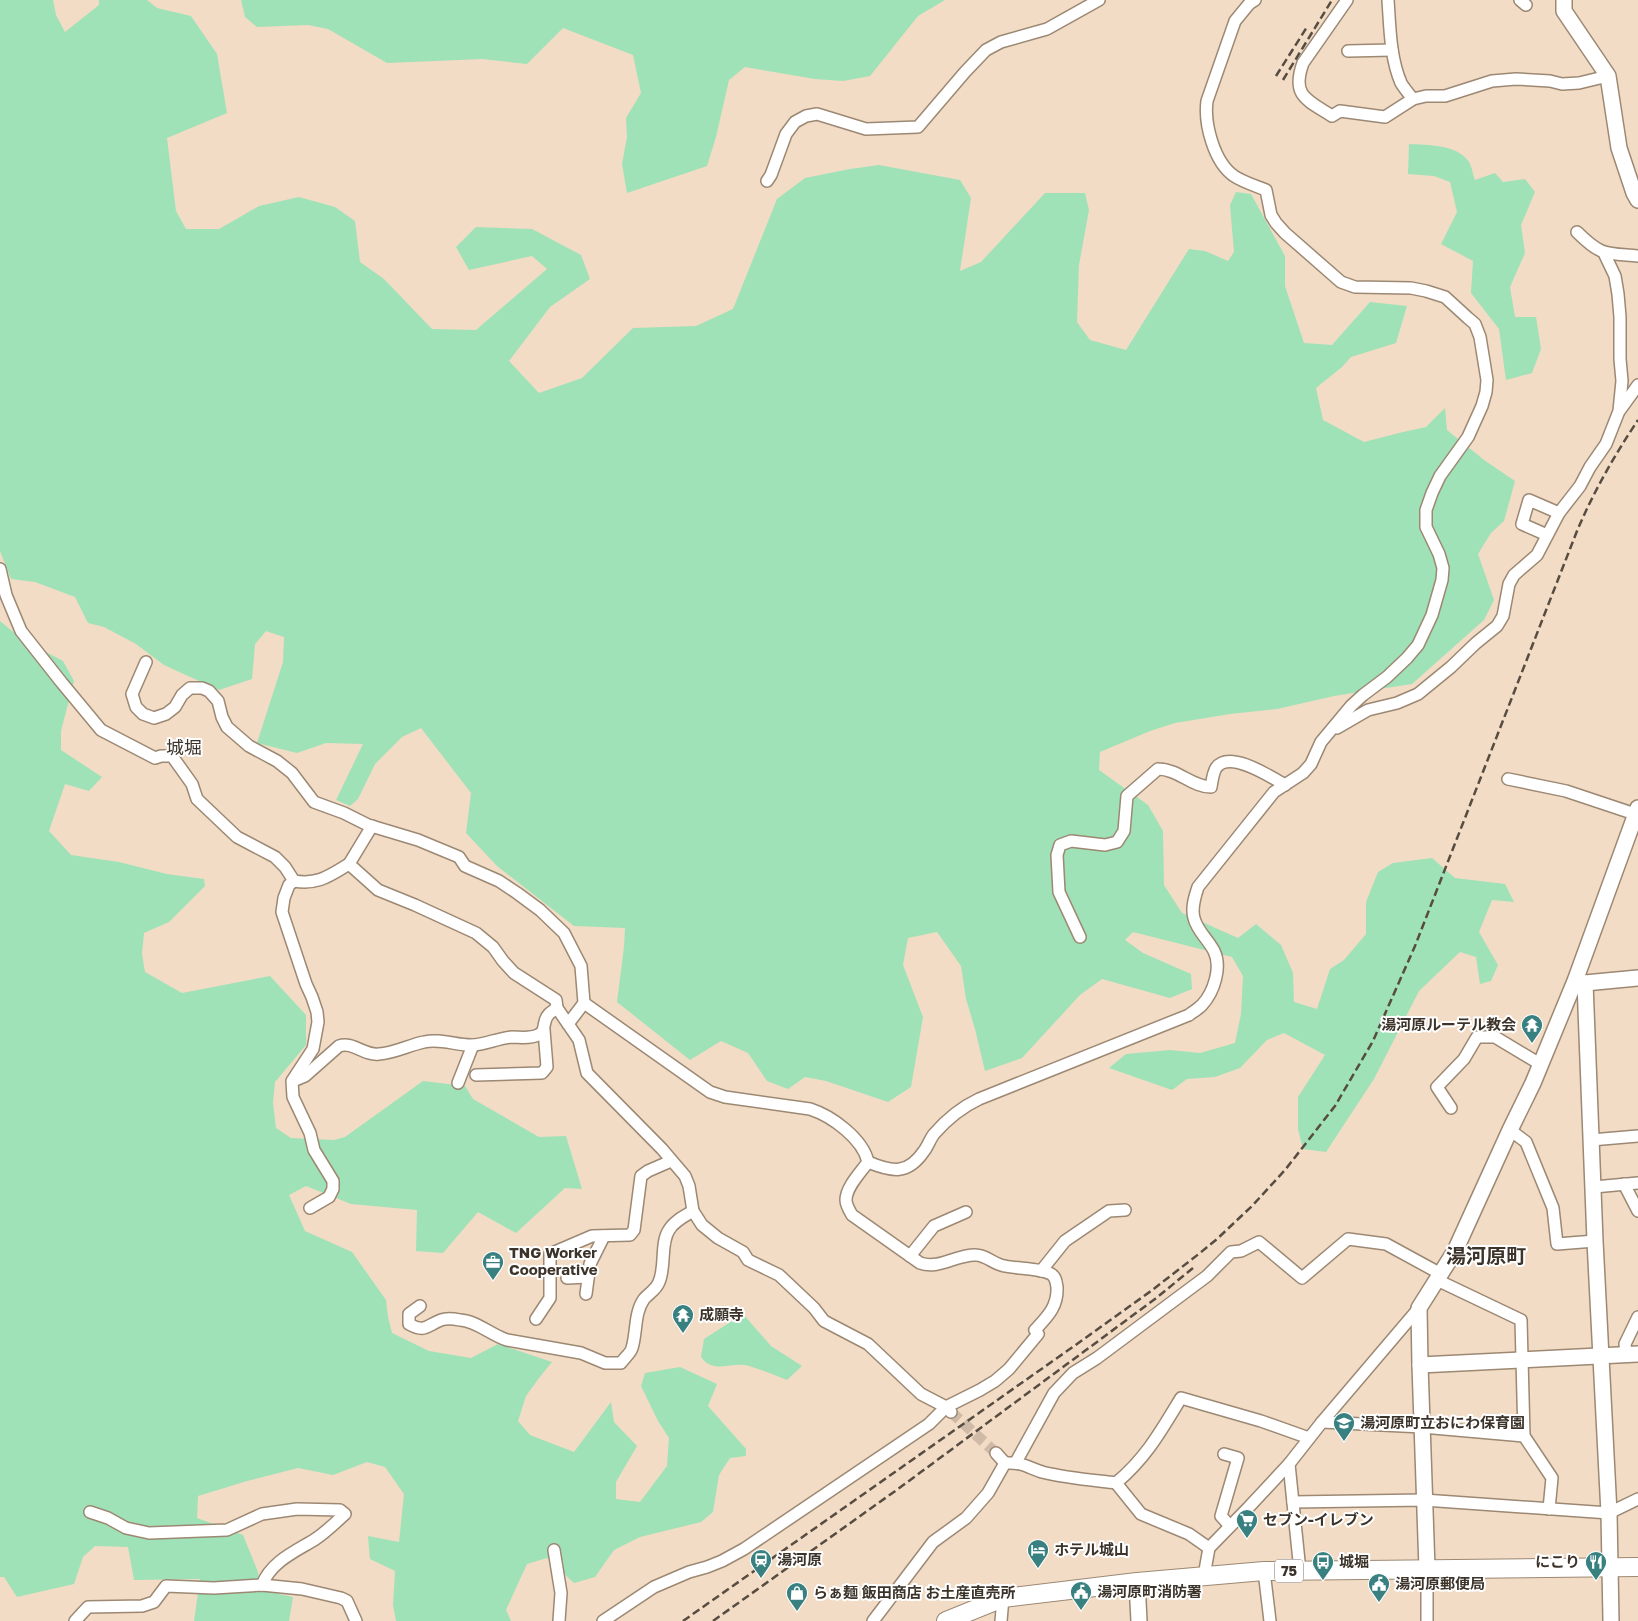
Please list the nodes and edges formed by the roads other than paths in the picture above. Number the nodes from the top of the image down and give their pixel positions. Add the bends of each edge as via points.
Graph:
1 (1099, 0) edge
2 (1255, 0) edge
3 (1347, 0) edge
4 (1388, 0) edge
5 (1564, 0) edge
6 (1348, 50) dead end
7 (1392, 50) junction
8 (1608, 76) junction
9 (1414, 98) junction
10 (767, 180) dead end
11 (1638, 200) edge
12 (1577, 232) dead end
13 (1604, 253) junction
14 (1638, 256) edge
15 (1638, 385) edge
16 (1619, 411) junction
17 (1559, 513) junction
18 (1547, 535) junction
19 (0, 569) edge
20 (146, 662) dead end
21 (1330, 731) junction
22 (1508, 780) dead end
23 (1285, 785) junction
24 (1637, 813) edge
25 (372, 826) junction
26 (349, 864) junction
27 (294, 881) junction
28 (1080, 937) dead end
29 (1638, 978) edge
30 (1580, 982) junction
31 (584, 1002) junction
32 (557, 1008) junction
33 (568, 1024) junction
34 (544, 1030) junction
35 (473, 1045) junction
36 (1540, 1064) junction
37 (476, 1075) dead end
38 (292, 1081) junction
39 (458, 1082) dead end
40 (1451, 1108) dead end
41 (1510, 1130) junction
42 (1638, 1136) edge
43 (1591, 1140) junction
44 (670, 1161) junction
45 (868, 1162) junction
46 (1638, 1183) edge
47 (1624, 1184) junction
48 (1594, 1188) junction
49 (310, 1208) dead end
50 (1125, 1210) dead end
51 (693, 1211) junction
52 (1638, 1211) edge
53 (966, 1212) dead end
54 (604, 1236) junction
55 (1595, 1241) junction
56 (910, 1256) junction
57 (1041, 1271) junction
58 (1439, 1276) junction
59 (567, 1278) dead end
60 (588, 1278) junction
61 (586, 1294) dead end
62 (420, 1306) dead end
63 (1419, 1308) junction
64 (1638, 1317) edge
65 (536, 1319) dead end
66 (1034, 1330) junction
67 (1025, 1340) dead end
68 (1632, 1354) edge
69 (1600, 1356) junction
70 (1522, 1360) junction
71 (1420, 1365) junction
72 (949, 1410) junction
73 (1322, 1422) junction
74 (1422, 1427) junction
75 (1524, 1436) junction
76 (1309, 1438) junction
77 (996, 1453) tunnel mouth
78 (1224, 1454) dead end
79 (1010, 1462) junction
80 (1289, 1464) junction
81 (1116, 1483) junction
82 (1638, 1499) edge
83 (1424, 1500) junction
84 (1293, 1502) junction
85 (1550, 1509) junction
86 (90, 1512) dead end
87 (1609, 1513) junction
88 (1230, 1526) junction
89 (1209, 1548) junction
90 (554, 1550) dead end
91 (1611, 1567) junction
92 (1638, 1568) edge
93 (1427, 1569) junction
94 (1300, 1571) junction
95 (1264, 1572) junction
96 (1204, 1576) junction
97 (1138, 1582) junction
98 (262, 1585) junction
99 (1003, 1598) junction
100 (75, 1621) edge
101 (356, 1621) edge
102 (559, 1621) edge
103 (604, 1621) edge
104 (873, 1621) edge
105 (946, 1621) edge
106 (1001, 1621) edge
107 (1139, 1621) edge
108 (1270, 1621) edge
109 (1427, 1621) edge
110 (1611, 1621) edge

1 - 10 street via 1047,29 1001,42 986,50 918,127 866,129 817,114 806,116 795,122 786,134
2 - 21 street via 1235,22 1207,101 1206,113 1213,147 1224,166 1234,176 1266,190 1276,223 1341,282 1355,286 1411,288 1445,297 1474,324 1480,337 1487,380 1479,414 1468,437 1440,476 1426,510 1426,527 1443,568 1432,615 1418,645 1407,658 1351,706
3 - 9 street via 1303,63 1298,85 1302,97 1332,116 1340,111 1385,117
4 - 7 street
5 - 8 street via 1564,11
6 - 7 street
7 - 9 street via 1402,84
8 - 9 street via 1562,84 1516,79 1492,81 1445,96
8 - 11 street via 1619,148
12 - 13 street
13 - 14 street
13 - 16 street via 1615,276 1618,294 1622,380
15 - 16 street
16 - 17 street via 1606,444
17 - 18 street
17 - 18 street via 1529,500 1522,524
18 - 21 street via 1537,555 1514,575 1509,584 1503,616 1497,626 1418,694 1368,710
19 - 27 street via 6,595 21,631 101,730 155,758 172,756 192,784 197,799 237,837 285,866
20 - 25 street via 132,694 136,707 143,714 154,718 166,714 190,688 209,691 218,700 227,727 248,746 292,773 314,802
21 - 23 street via 1311,764
22 - 24 street via 1566,791
23 - 28 street via 1238,762 1220,764 1211,787 1203,787 1168,769 1158,769 1127,796 1124,831 1117,842 1105,845 1071,841 1060,845 1057,854 1059,892
23 - 45 street via 1274,792 1196,892 1193,917 1217,959 1212,987 1202,1005 1190,1015 966,1105 944,1123 914,1165 896,1169 881,1168
24 - 30 street
25 - 26 street
25 - 31 street via 459,857 465,866 499,881 540,910 564,933 581,966
26 - 27 street via 327,877 307,883
26 - 32 street via 378,890 476,933 494,947 514,972 556,1000
27 - 38 street via 284,898 282,912 318,1022 313,1049
29 - 30 street
30 - 36 street
30 - 43 street
31 - 33 street
31 - 45 street via 710,1092 823,1113 852,1136
32 - 33 street
32 - 34 street via 549,1013
33 - 44 street via 579,1040 587,1073
34 - 35 street via 532,1037 512,1037
34 - 37 street via 547,1067 542,1073
35 - 38 street via 440,1040 379,1055 344,1044 305,1076
35 - 39 street
36 - 40 street via 1495,1036 1477,1037 1464,1059 1437,1087
36 - 41 street
38 - 49 street via 292,1097 310,1133 314,1150 333,1181 329,1197
41 - 55 street via 1526,1142 1553,1208 1557,1244
41 - 58 street via 1455,1251
42 - 43 street
43 - 48 street
44 - 51 street via 685,1176
44 - 54 street via 641,1176 634,1230 630,1236
45 - 56 street via 847,1194 848,1208 852,1215
46 - 47 street
47 - 48 street
47 - 52 street
48 - 55 street
50 - 57 street via 1109,1211 1065,1241
51 - 62 street via 669,1230 664,1242 664,1261 658,1284 644,1299 632,1349 621,1363 605,1363 581,1353 506,1340 462,1320 442,1319 417,1329 409,1324 408,1314
51 - 72 street via 702,1225 718,1238 743,1252 748,1260 779,1275 824,1321 868,1344 921,1394
53 - 56 street via 934,1226
54 - 60 street via 590,1264
54 - 65 street via 592,1236 550,1254 550,1298
55 - 69 street
56 - 57 street via 920,1263 935,1265 978,1255 1002,1266
57 - 66 street via 1056,1280 1056,1301 1052,1311
58 - 63 street
58 - 70 street via 1521,1320
58 - 79 street via 1386,1244 1348,1239 1302,1278 1258,1242 1242,1251 1231,1252 1207,1276 1073,1373 1054,1393
59 - 60 street
60 - 61 street
63 - 71 street
63 - 73 street
64 - 68 street via 1625,1344
66 - 67 street
66 - 72 street via 1038,1334 1009,1369
68 - 69 street
69 - 70 street
69 - 87 street
70 - 71 street
70 - 75 street
71 - 74 street
72 - 103 street via 744,1549 707,1568 689,1572 654,1588
73 - 74 street
73 - 76 street
74 - 75 street
74 - 83 street
75 - 85 street via 1552,1478
76 - 80 street
76 - 81 street via 1181,1398 1150,1449
77 - 79 street
78 - 88 street via 1238,1458 1221,1516
79 - 81 street via 1042,1472
79 - 104 street via 966,1518 933,1542
80 - 84 street
80 - 88 street
81 - 89 street via 1141,1514 1189,1534
82 - 87 street
83 - 84 street
83 - 85 street
83 - 93 street
84 - 94 street
85 - 87 street
86 - 98 street via 126,1528 149,1533 227,1530 262,1514 297,1509 340,1510 345,1514 316,1539 279,1561
87 - 91 street
88 - 89 street
89 - 96 street
90 - 102 street via 561,1593
91 - 92 main road, 75
91 - 93 main road, 75
91 - 110 street
93 - 94 main road, 75
93 - 109 street
94 - 95 main road, 75
95 - 96 main road, 75
95 - 108 street
96 - 97 main road, 75
97 - 99 main road, 75
97 - 107 street
98 - 100 street via 166,1586 154,1602 142,1606 88,1607
98 - 101 street via 302,1589 341,1598 347,1601
99 - 105 main road, 75
99 - 106 street

